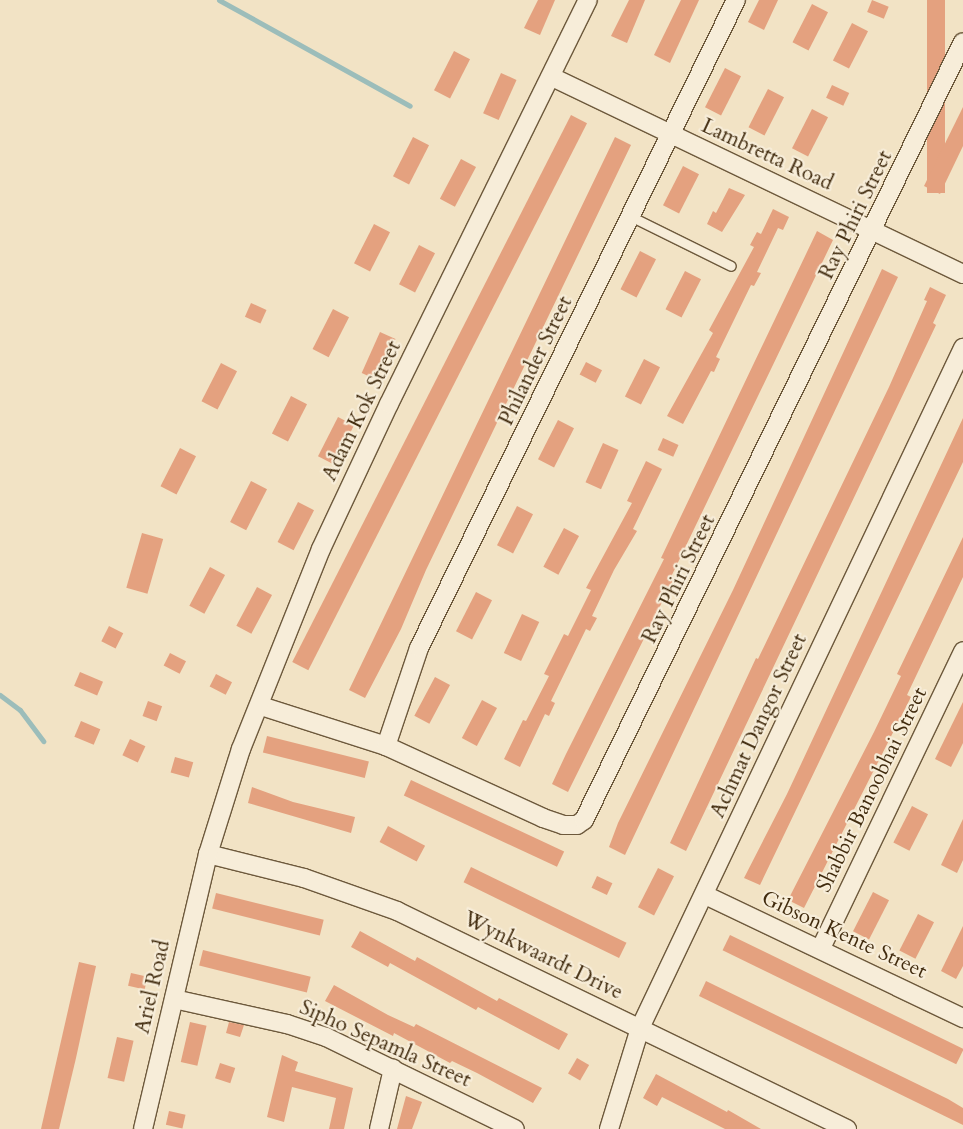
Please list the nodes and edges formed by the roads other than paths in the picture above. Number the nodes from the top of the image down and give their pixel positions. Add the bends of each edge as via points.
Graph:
1 (588, 0) edge
2 (736, 0) edge
3 (963, 42) edge
4 (552, 76) junction
5 (672, 135) junction
6 (632, 217) junction
7 (874, 230) junction
8 (731, 266) dead end
9 (963, 274) edge
10 (963, 348) edge
11 (963, 651) edge
12 (261, 706) junction
13 (386, 746) junction
14 (208, 854) junction
15 (705, 894) junction
16 (821, 948) junction
17 (174, 999) junction
18 (963, 1018) edge
19 (640, 1028) junction
20 (393, 1070) junction
21 (143, 1129) edge
22 (379, 1129) edge
23 (515, 1129) edge
24 (608, 1129) edge
25 (847, 1129) edge

1 - 4 street, Adam Kok Street
2 - 5 street, Philander Street
3 - 7 street, Ray Phiri Street
4 - 5 street, Lambretta Road
4 - 12 street, Adam Kok Street via 389,404 321,549
5 - 6 street, Philander Street
5 - 7 street, Lambretta Road
6 - 8 lane
6 - 13 street, Philander Street via 419,648
7 - 9 street, Lambretta Road
7 - 13 street, Ray Phiri Street via 584,820 577,825 563,825 543,818
10 - 15 street, Achmat Dangor Street
11 - 16 street, Shabbir Banoobhai Street
12 - 13 street, Ray Phiri Street
12 - 14 street, Adam Kok Street via 224,795
14 - 17 street, Ariel Road
14 - 19 street, Wynkwaardt Drive via 352,893 449,935
15 - 16 street, Gibson Kente Street
15 - 19 street, Achmat Dangor Street
16 - 18 street, Gibson Kente Street
17 - 20 street, Sipho Sepamla Street via 288,1024
17 - 21 street, Ariel Road
19 - 24 street, Achmat Dangor Street
19 - 25 street, Wynkwaardt Drive
20 - 22 street
20 - 23 street, Sipho Sepamla Street

